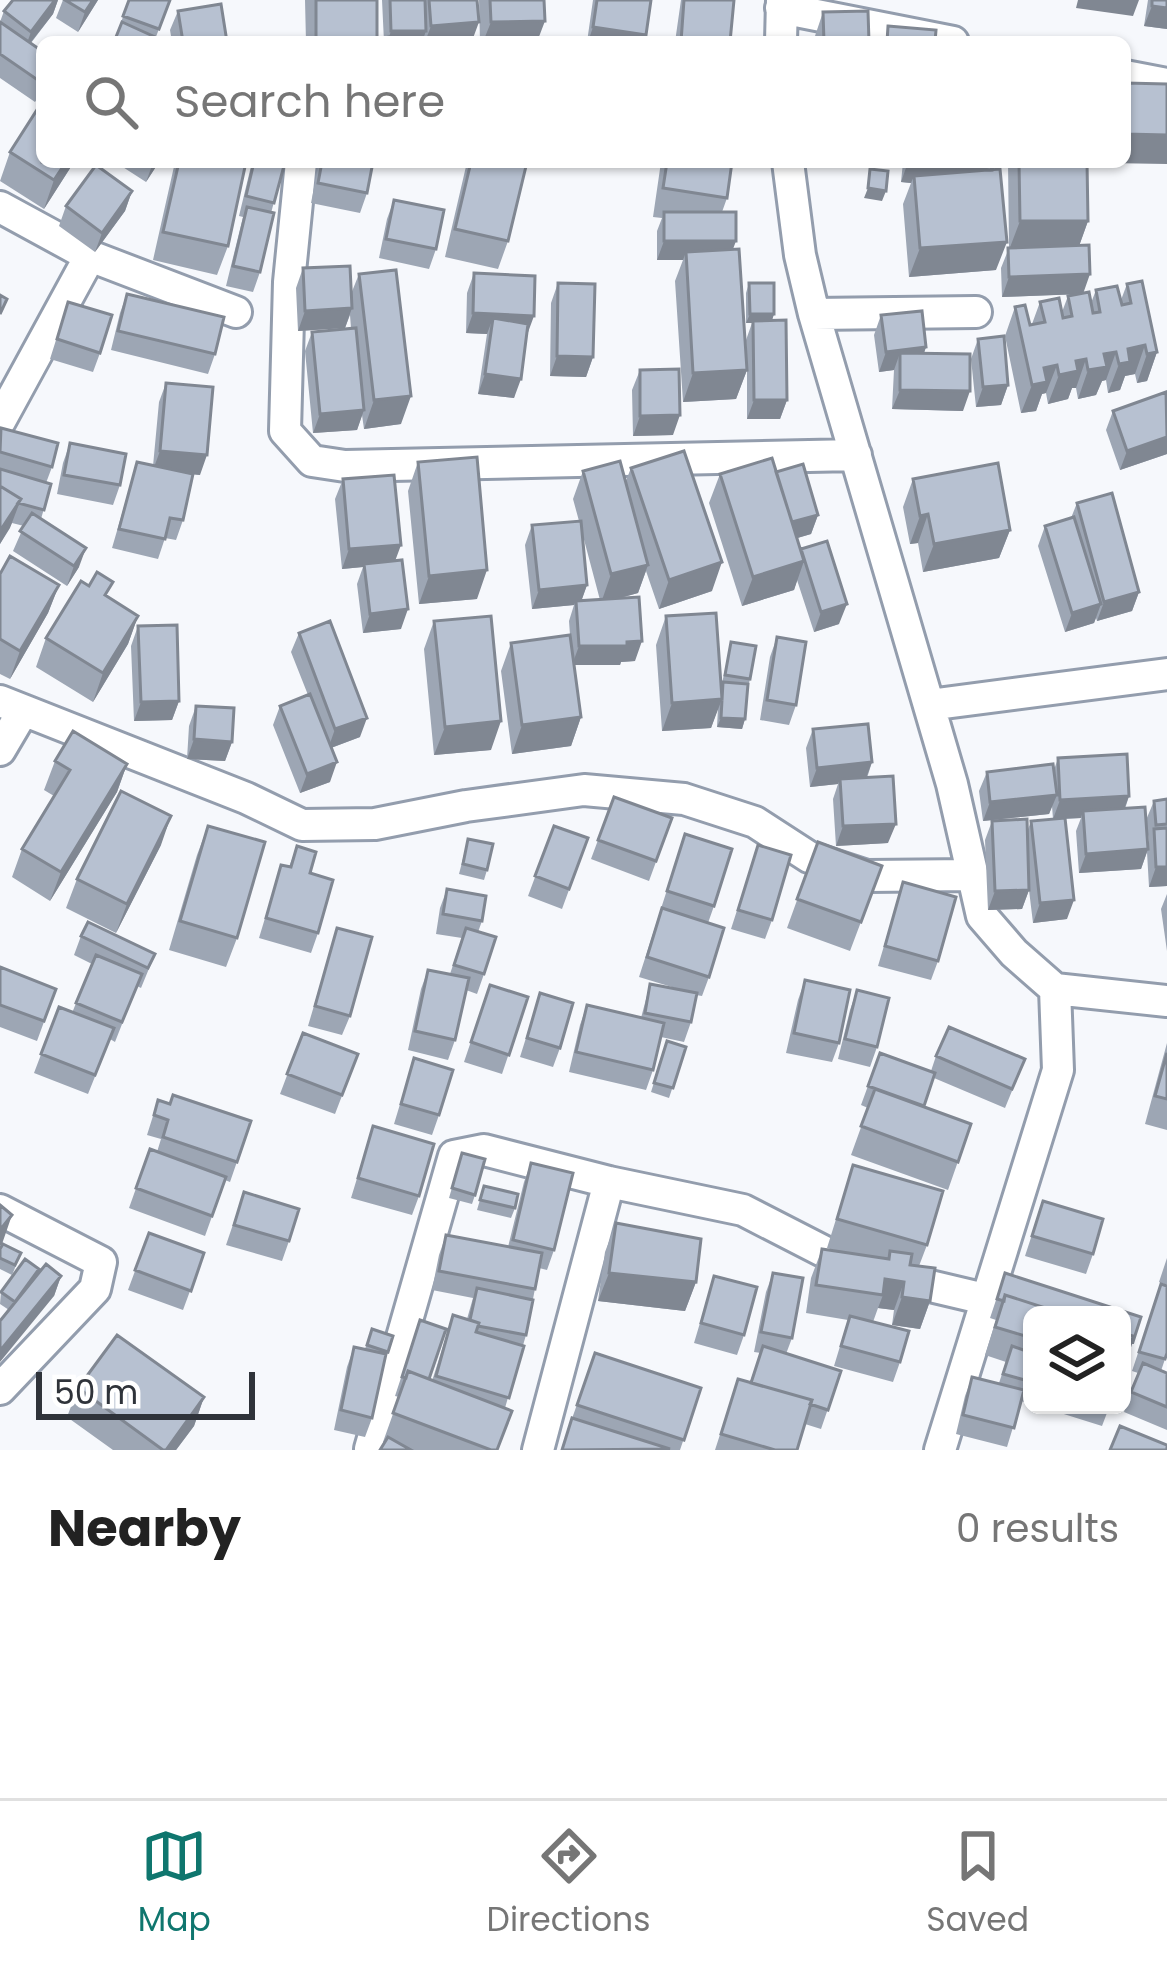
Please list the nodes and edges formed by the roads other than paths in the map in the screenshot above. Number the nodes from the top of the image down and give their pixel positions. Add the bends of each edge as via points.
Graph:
1 (781, 4) edge
2 (781, 36) edge
3 (926, 36) edge
4 (1131, 77) edge
5 (1167, 84) edge
6 (301, 168) edge
7 (789, 168) edge
8 (0, 207) edge
9 (90, 256) junction
10 (236, 312) dead end
11 (976, 312) dead end
12 (814, 314) junction
13 (0, 421) edge
14 (856, 454) junction
15 (1167, 674) edge
16 (929, 705) junction
17 (11, 706) edge
18 (0, 750) edge
19 (971, 875) junction
20 (1055, 989) junction
21 (1167, 1000) edge
22 (609, 1182) junction
23 (0, 1210) edge
24 (986, 1299) junction
25 (0, 1389) edge
26 (370, 1448) edge
27 (538, 1450) edge
28 (940, 1450) edge

1 - 2 street
1 - 3 street
4 - 5 street
6 - 14 street via 285,430 312,460 345,466
7 - 12 street
8 - 9 street
9 - 10 street
9 - 13 street
11 - 12 street
12 - 14 street
14 - 16 street
15 - 16 street
16 - 19 street
17 - 18 street
17 - 19 street via 302,825 375,824 584,790 684,799 755,822 809,857 866,876
19 - 20 street via 982,916
20 - 21 street
20 - 24 street via 1058,1070
22 - 24 street via 743,1210 858,1269
22 - 26 street via 484,1150 454,1156
22 - 27 street
23 - 25 street via 100,1262 95,1289
24 - 28 street

